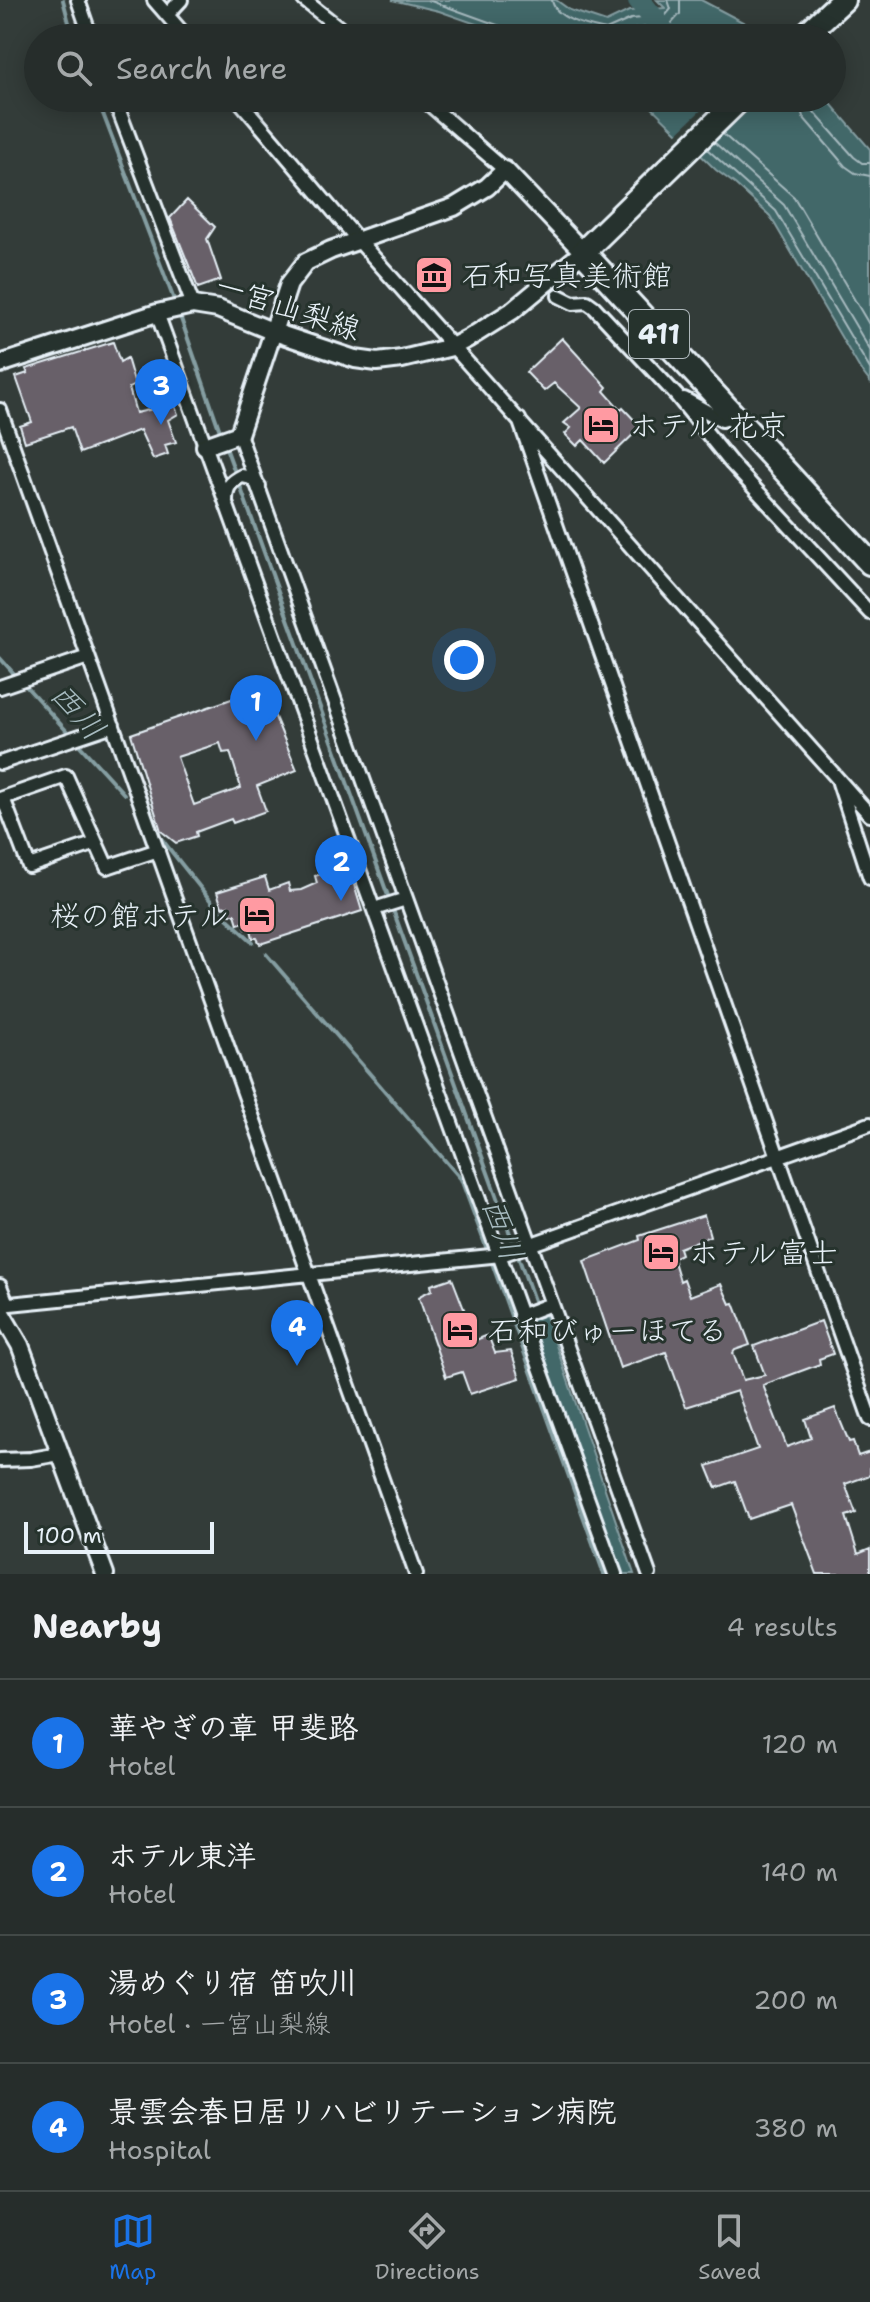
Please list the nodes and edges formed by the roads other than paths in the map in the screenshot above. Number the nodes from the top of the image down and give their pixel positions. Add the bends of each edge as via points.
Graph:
1 (78, 0) edge
2 (154, 0) edge
3 (181, 0) edge
4 (304, 0) edge
5 (836, 5) edge
6 (167, 15) junction
7 (86, 24) edge
8 (175, 24) edge
9 (334, 24) edge
10 (816, 24) edge
11 (118, 112) edge
12 (249, 112) edge
13 (438, 112) edge
14 (727, 112) edge
15 (505, 170) junction
16 (359, 241) junction
17 (591, 244) junction
18 (559, 296) dead end
19 (174, 309) junction
20 (274, 332) junction
21 (452, 347) junction
22 (0, 364) edge
23 (677, 396) junction
24 (0, 410) edge
25 (736, 416) junction
26 (519, 419) junction
27 (222, 440) junction
28 (260, 487) junction
29 (226, 505) junction
30 (870, 563) edge
31 (870, 613) edge
32 (88, 657) junction
33 (0, 687) edge
34 (113, 725) junction
35 (0, 763) edge
36 (838, 780) junction
37 (2, 799) edge
38 (870, 815) edge
39 (96, 843) junction
40 (158, 850) junction
41 (870, 878) edge
42 (406, 899) junction
43 (374, 909) junction
44 (870, 1124) edge
45 (779, 1156) junction
46 (526, 1246) junction
47 (500, 1254) junction
48 (311, 1275) junction
49 (0, 1286) edge
50 (547, 1305) junction
51 (2, 1307) edge
52 (523, 1314) junction
53 (870, 1419) edge
54 (60, 1454) junction
55 (0, 1460) edge
56 (105, 1574) edge
57 (416, 1574) edge
58 (615, 1574) edge
59 (649, 1574) edge

1 - 7 street
2 - 6 street
3 - 6 street
4 - 9 street
5 - 10 highway
6 - 8 street
11 - 19 street
12 - 16 street
13 - 15 street
14 - 17 highway
15 - 16 main road via 454,207
15 - 17 main road
16 - 20 main road via 306,262 289,284
16 - 21 street
17 - 21 main road, 一宮山梨線 via 512,311
17 - 25 highway, 411
18 - 23 street via 594,307
19 - 20 main road, 一宮山梨線 via 218,309
19 - 22 main road
19 - 27 street
20 - 21 main road, 一宮山梨線 via 366,362
20 - 27 main road
21 - 26 street
23 - 25 street via 722,420
23 - 31 street via 732,464
24 - 32 street
25 - 30 highway, 411
26 - 36 street
26 - 45 street
27 - 28 street
27 - 29 street
28 - 29 street via 242,476 226,490
28 - 42 street
29 - 43 street
32 - 33 street
32 - 34 street
34 - 35 street
34 - 40 street
36 - 38 street
36 - 41 street
37 - 39 street via 66,776
37 - 39 street via 29,866
39 - 40 street via 107,867
40 - 48 street
42 - 43 street
42 - 46 street
43 - 47 street
44 - 45 street
45 - 46 street
45 - 53 street
46 - 47 street
46 - 50 street
47 - 48 street
47 - 52 street
48 - 51 street
48 - 57 street
49 - 51 street
50 - 52 street
50 - 59 street
51 - 54 main road
52 - 58 street
54 - 55 street
54 - 56 main road

